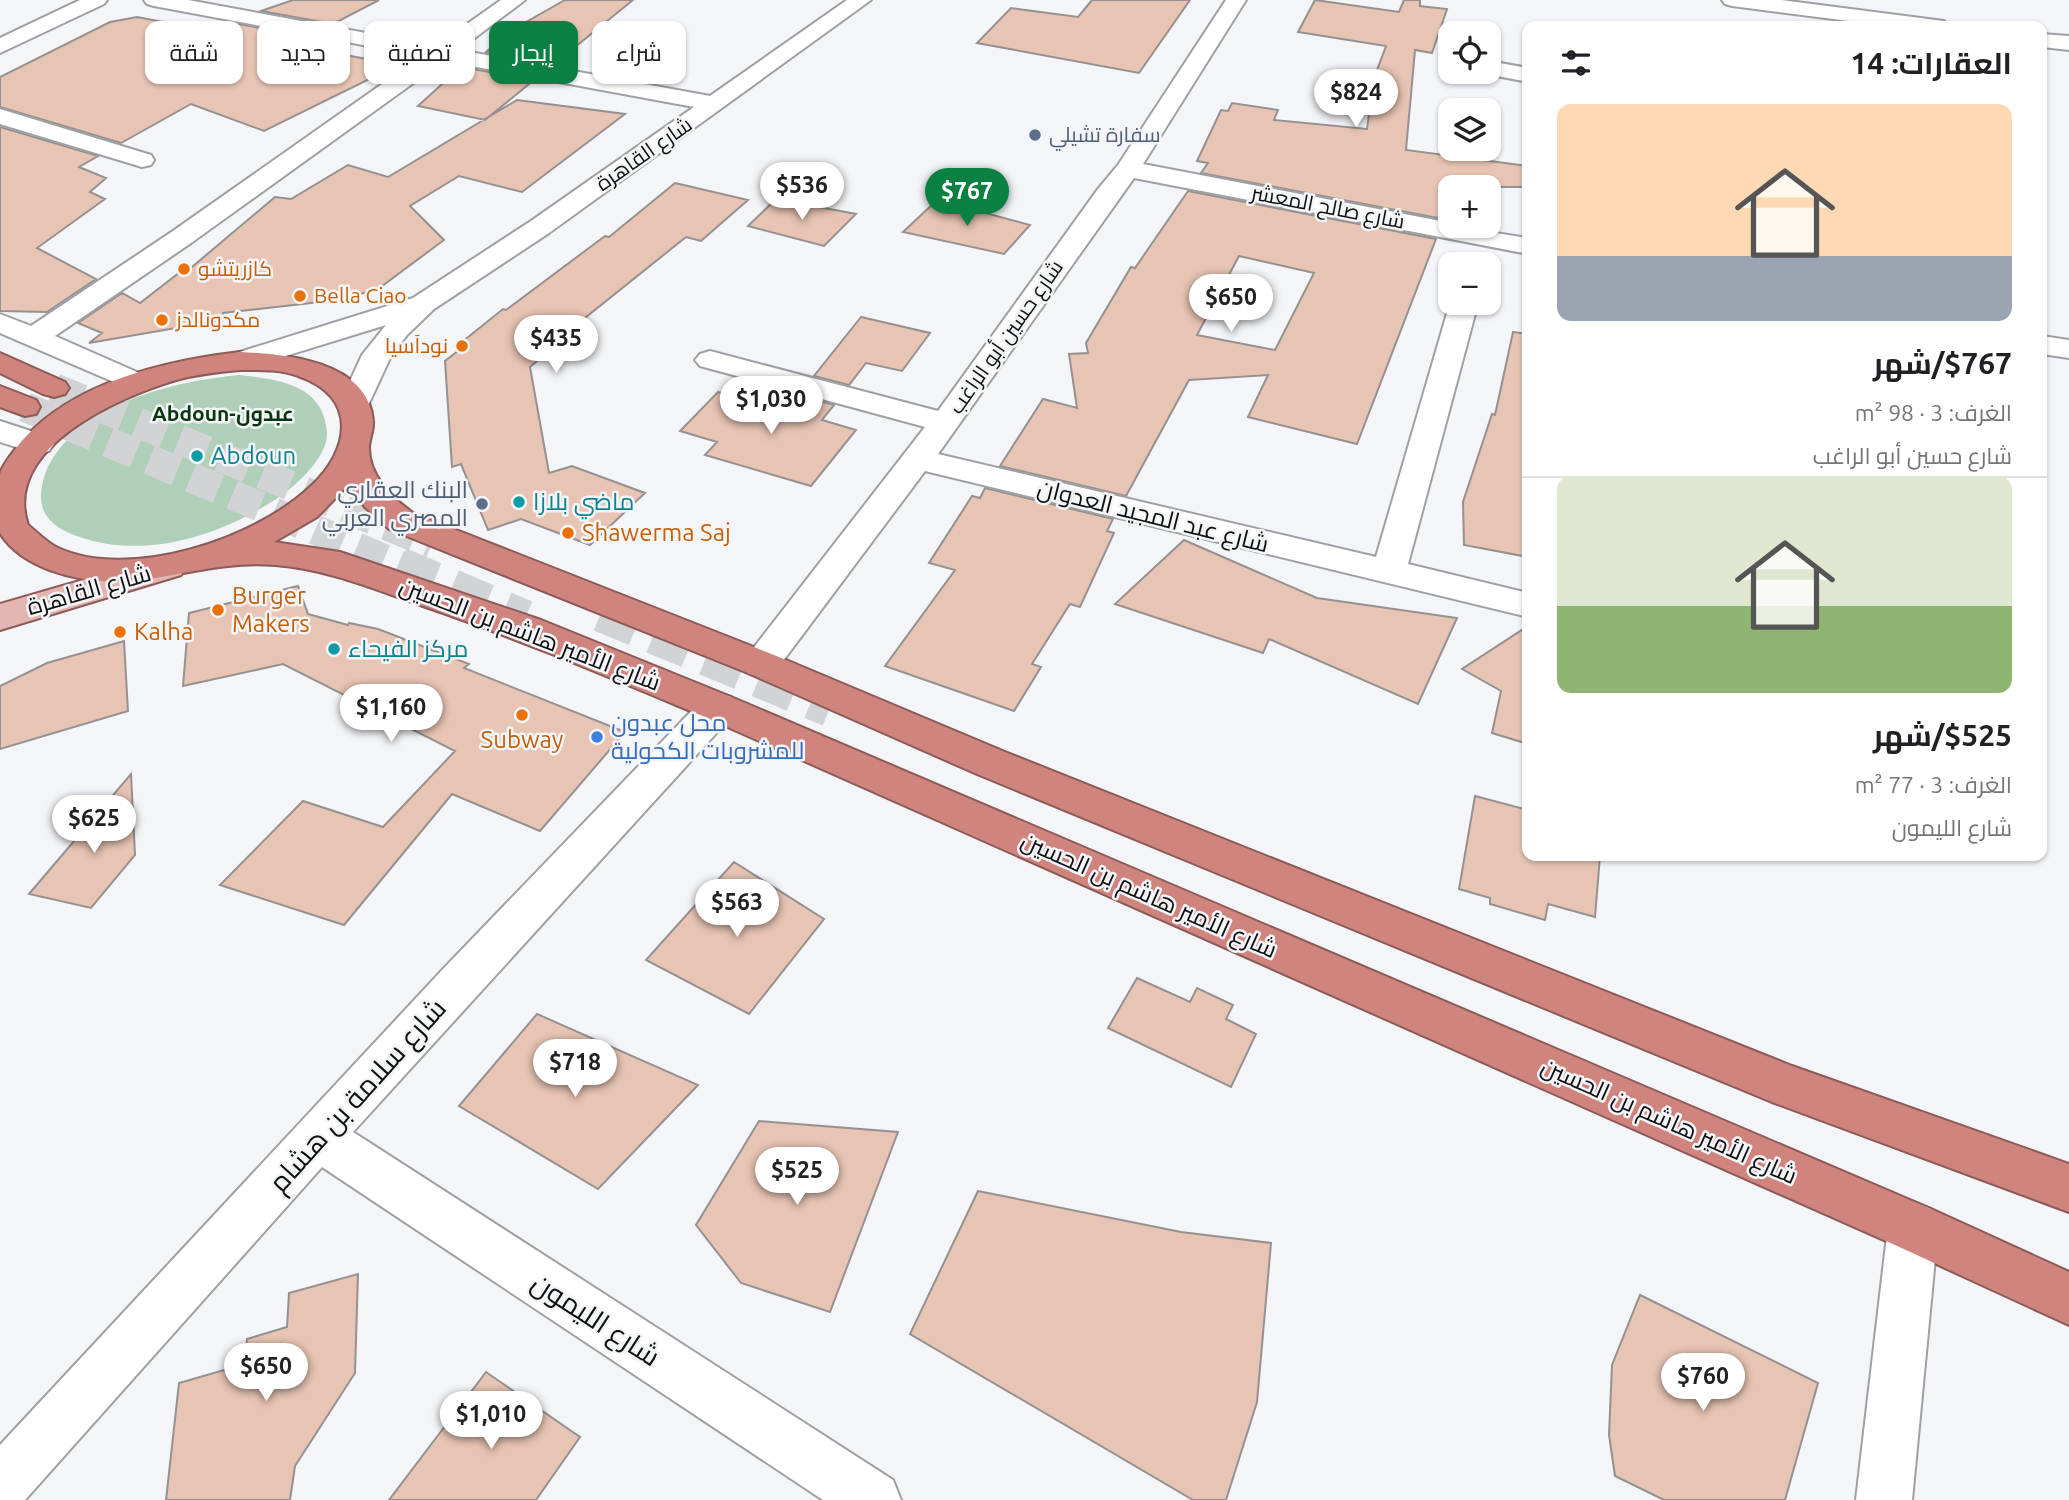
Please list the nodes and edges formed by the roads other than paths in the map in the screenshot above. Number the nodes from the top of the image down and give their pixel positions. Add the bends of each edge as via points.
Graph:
1 (97, 0) edge
2 (154, 0) edge
3 (515, 0) edge
4 (861, 0) edge
5 (1237, 0) edge
6 (1732, 0) edge
7 (1827, 13) edge
8 (12, 19) dead end
9 (1894, 21) edge
10 (49, 22) junction
11 (475, 29) edge
12 (364, 40) edge
13 (2047, 41) edge
14 (2069, 43) edge
15 (0, 46) edge
16 (475, 60) edge
17 (1501, 70) edge
18 (1522, 74) edge
19 (398, 84) edge
20 (714, 104) junction
21 (0, 116) edge
22 (142, 160) dead end
23 (1128, 169) junction
24 (1438, 229) edge
25 (1487, 238) edge
26 (1522, 245) edge
27 (424, 303) junction
28 (1461, 315) edge
29 (0, 323) edge
30 (33, 338) junction
31 (2047, 346) edge
32 (2069, 349) edge
33 (710, 360) dead end
34 (240, 361) junction
35 (0, 362) edge
36 (136, 383) junction
37 (54, 388) tunnel mouth
38 (355, 403) junction
39 (945, 423) junction
40 (0, 431) edge
41 (38, 444) junction
42 (355, 450) junction
43 (918, 459) junction
44 (4, 506) edge
45 (194, 560) junction
46 (1389, 572) junction
47 (1522, 604) edge
48 (0, 617) edge
49 (761, 664) junction
50 (718, 707) junction
51 (320, 1138) junction
52 (2069, 1188) edge
53 (1913, 1227) junction
54 (2069, 1299) edge
55 (0, 1486) edge
56 (873, 1500) edge
57 (1884, 1500) edge

1 - 10 street
2 - 12 street
3 - 11 street
4 - 20 street, شارع القاهرة
5 - 23 street, شارع حسين أبو الراغب
6 - 7 street
7 - 9 street
8 - 10 street
10 - 15 street
13 - 14 street
16 - 20 street
17 - 18 street
19 - 30 street
20 - 27 street, شارع القاهرة
21 - 22 street
23 - 24 street, شارع صالح المعشر
23 - 39 street, شارع حسين أبو الراغب
25 - 26 street, شارع صالح المعشر
27 - 34 street, شارع القاهرة
27 - 38 street, شارع القاهرة via 377,355
28 - 46 street
29 - 30 street
30 - 36 street
31 - 32 street
33 - 39 street
34 - 36 highway via 189,367
34 - 38 highway via 279,362 313,370 338,384
35 - 37 highway
36 - 41 highway via 65,420
38 - 42 highway via 360,425
39 - 43 street, شارع حسين أبو الراغب
40 - 41 street
41 - 44 highway via 21,463
42 - 45 highway via 336,480 305,509 262,535
42 - 49 highway via 355,461 375,500 401,521
43 - 46 street, شارع عبد المجيد العدوان
43 - 49 street, شارع حسين أبو الراغب
44 - 45 highway via 14,530 37,553 74,567 123,570
45 - 48 main road, شارع القاهرة
45 - 50 highway, شارع الأمير هاشم بن الحسين via 273,553 328,560 528,629
46 - 47 street, شارع عبد المجيد العدوان
49 - 52 highway via 991,763 1788,1087
50 - 51 street, شارع سلامة بن هشام
50 - 53 highway, شارع الأمير هاشم بن الحسين
51 - 55 street, شارع سلامة بن هشام
51 - 56 street, شارع الليمون
53 - 54 highway, شارع الأمير هاشم بن الحسين
53 - 57 street

